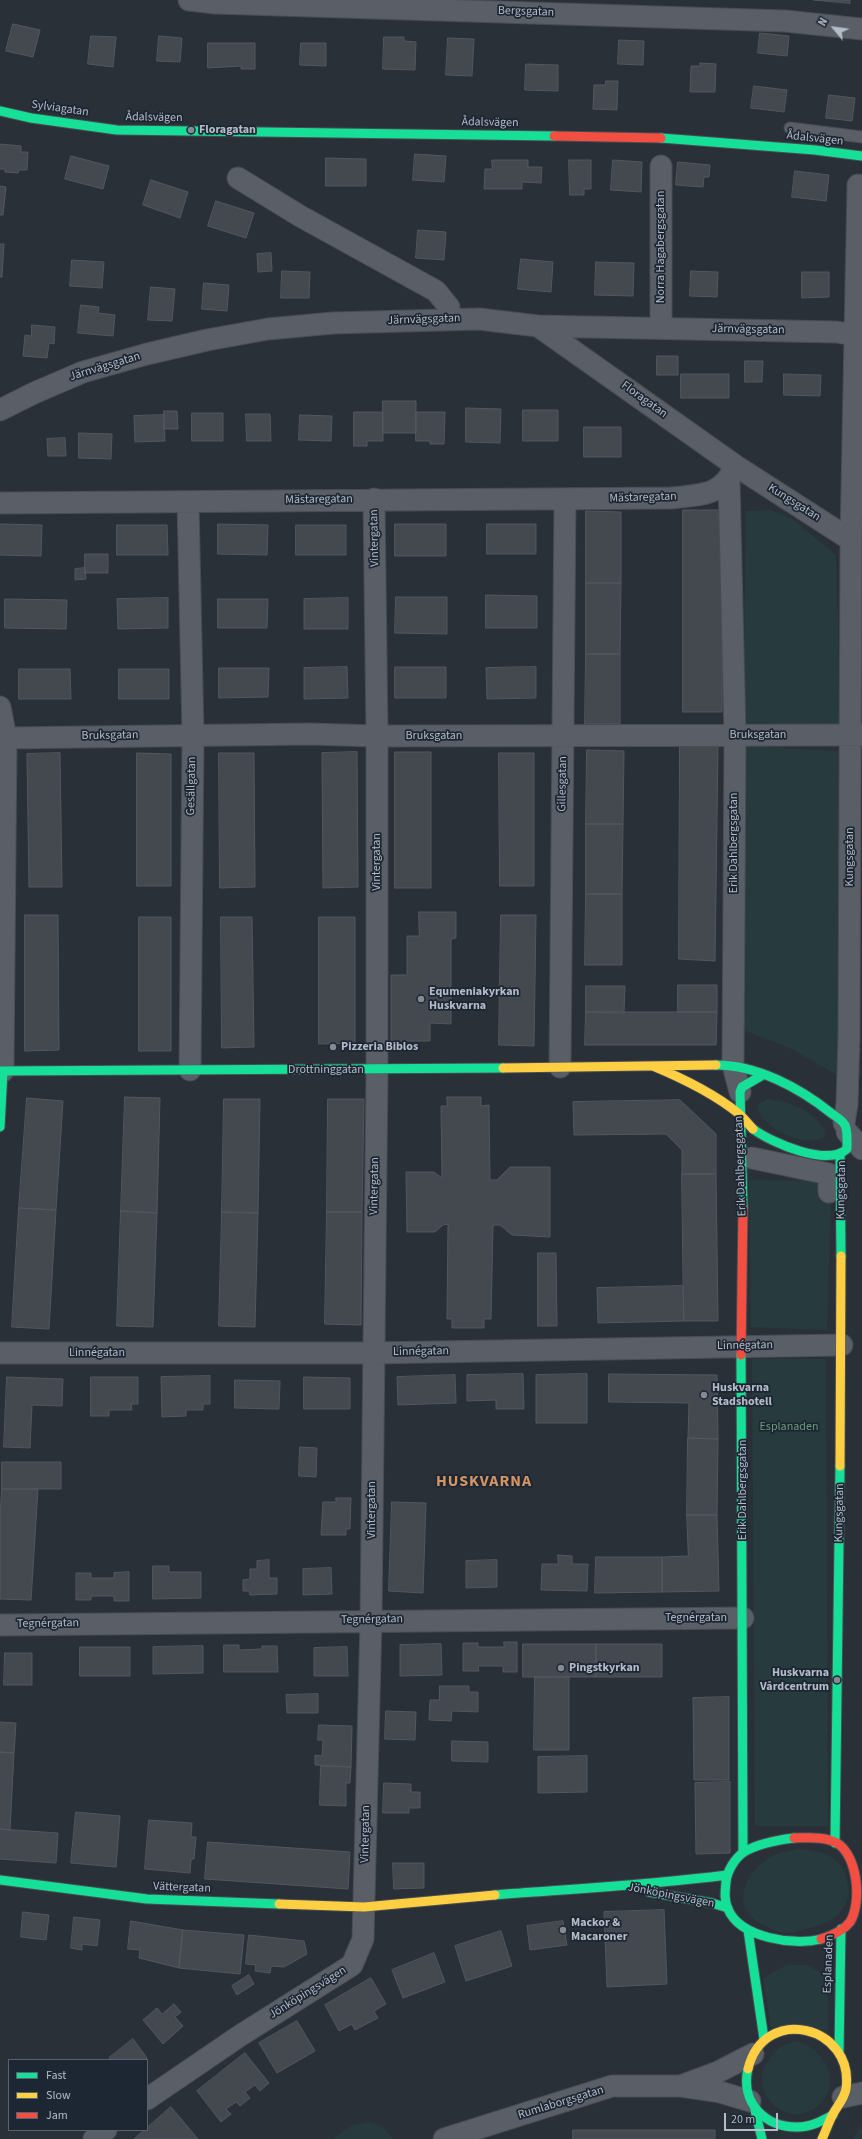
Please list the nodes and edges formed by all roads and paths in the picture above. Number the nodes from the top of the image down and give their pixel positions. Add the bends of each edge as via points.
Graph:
1 (189, 0) edge
2 (862, 29) edge
3 (0, 111) edge
4 (790, 128) dead end
5 (117, 130) joint
6 (862, 137) edge
7 (862, 156) edge
8 (661, 166) dead end
9 (238, 178) dead end
10 (858, 185) dead end
11 (448, 320) junction
12 (538, 326) junction
13 (661, 328) junction
14 (859, 336) edge
15 (858, 364) edge
16 (0, 410) edge
17 (732, 473) junction
18 (374, 499) junction
19 (565, 500) junction
20 (188, 502) junction
21 (0, 503) edge
22 (851, 540) junction
23 (0, 707) edge
24 (193, 735) junction
25 (735, 735) junction
26 (856, 735) edge
27 (377, 736) junction
28 (564, 736) junction
29 (6, 738) junction
30 (732, 1065) junction
31 (653, 1066) junction
32 (560, 1068) junction
33 (190, 1070) junction
34 (377, 1070) junction
35 (1, 1071) edge
36 (761, 1076) junction
37 (740, 1092) junction
38 (740, 1116) junction
39 (0, 1127) edge
40 (846, 1127) junction
41 (862, 1150) edge
42 (840, 1156) junction
43 (752, 1158) dead end
44 (862, 1158) edge
45 (829, 1192) dead end
46 (842, 1345) junction
47 (741, 1346) junction
48 (0, 1353) edge
49 (373, 1353) junction
50 (743, 1618) junction
51 (371, 1620) junction
52 (0, 1625) edge
53 (835, 1842) junction
54 (743, 1852) junction
55 (851, 1859) junction
56 (862, 1859) edge
57 (727, 1875) junction
58 (0, 1880) edge
59 (613, 1885) junction
60 (364, 1907) junction
61 (728, 1908) junction
62 (859, 1912) edge
63 (841, 1929) junction
64 (748, 1930) junction
65 (759, 2047) junction
66 (839, 2052) junction
67 (854, 2077) edge
68 (680, 2086) junction
69 (853, 2095) edge
70 (148, 2098) edge
71 (752, 2105) junction
72 (833, 2115) junction
73 (105, 2131) edge
74 (94, 2139) edge
75 (444, 2139) edge
76 (762, 2139) edge
77 (822, 2139) edge

1 - 2 street, Bergsgatan via 215,3 785,21
3 - 5 street, Sylviagatan
4 - 6 lane
5 - 7 street, Ådalsvägen via 662,138
8 - 13 street, Norra Hagabergsgatan
9 - 11 street via 300,216 436,291 449,307
10 - 14 street, Kungsgatan
11 - 12 street, Järnvägsgatan via 479,319
11 - 16 street, Järnvägsgatan via 333,323 268,329 207,340 83,372
12 - 13 street, Järnvägsgatan
12 - 17 street, Floragatan
13 - 14 street, Järnvägsgatan via 836,332
14 - 15 street, Kungsgatan
15 - 22 street, Kungsgatan
17 - 19 street, Mästaregatan via 712,493 672,498
17 - 22 street, Kungsgatan
17 - 25 street, Erik Dahlbergsgatan
18 - 19 street, Mästaregatan
18 - 20 street, Mästaregatan
18 - 27 street, Vintergatan
19 - 28 street, Gillesgatan
20 - 21 street, Mästaregatan
20 - 24 street, Gesällgatan
22 - 26 street, Kungsgatan
23 - 29 street
24 - 27 street, Bruksgatan
24 - 29 street, Bruksgatan
24 - 33 street, Gesällgatan
25 - 26 street, Bruksgatan
25 - 28 street, Bruksgatan
25 - 30 street, Erik Dahlbergsgatan
26 - 40 street, Kungsgatan
27 - 28 street, Bruksgatan
27 - 34 street, Vintergatan
28 - 32 street, Gillesgatan
29 - 35 street
30 - 31 street, Drottninggatan
30 - 36 street, Drottninggatan
30 - 37 street, Erik Dahlbergsgatan
31 - 32 street, Drottninggatan
31 - 38 street, Drottninggatan via 697,1087
32 - 34 street, Drottninggatan
33 - 34 street, Drottninggatan
33 - 35 street, Drottninggatan
34 - 49 street, Vintergatan
35 - 39 street
36 - 37 street via 752,1080
36 - 40 street, Drottninggatan via 778,1080 814,1099
37 - 38 street, Erik Dahlbergsgatan
38 - 42 street, Drottninggatan via 754,1131 780,1143 803,1152
38 - 47 street, Erik Dahlbergsgatan via 743,1181
40 - 41 street
40 - 42 street, Kungsgatan via 847,1149
42 - 44 street, Drottninggatan
42 - 46 street, Kungsgatan
43 - 45 street via 829,1174
46 - 47 street, Linnégatan
46 - 53 street, Kungsgatan
47 - 49 street, Linnégatan
47 - 50 street, Erik Dahlbergsgatan
48 - 49 street, Linnégatan
49 - 51 street, Vintergatan
50 - 51 street, Tegnérgatan
50 - 54 street, Erik Dahlbergsgatan
51 - 52 street, Tegnérgatan
51 - 60 street, Vintergatan
53 - 54 street via 794,1838 762,1844
53 - 55 street, Esplanaden
54 - 57 street
55 - 56 street
55 - 62 street, Esplanaden via 858,1873 860,1886
57 - 59 street, Jönköpingsvägen via 667,1883
57 - 61 street via 725,1891
58 - 60 street, Vättergatan via 147,1899
59 - 60 street, Jönköpingsvägen
59 - 61 street, Jönköpingsvägen
60 - 70 street, Jönköpingsvägen via 363,1939 352,1965 241,2035
61 - 64 street via 733,1918
62 - 63 street, Esplanaden
63 - 64 street via 820,1939 796,1942 762,1936
63 - 66 street, Esplanaden
64 - 65 street
65 - 66 street via 781,2030 792,2028 805,2029
65 - 68 street, Rumlaborgsgatan via 718,2072
65 - 71 street via 748,2074 747,2088
66 - 67 street
67 - 69 street via 846,2086
68 - 71 street, Rumlaborgsgatan via 720,2092
68 - 75 street, Rumlaborgsgatan via 612,2086
69 - 72 street
71 - 72 street via 770,2120 796,2128 817,2125
71 - 76 street
72 - 77 street
73 - 74 street

